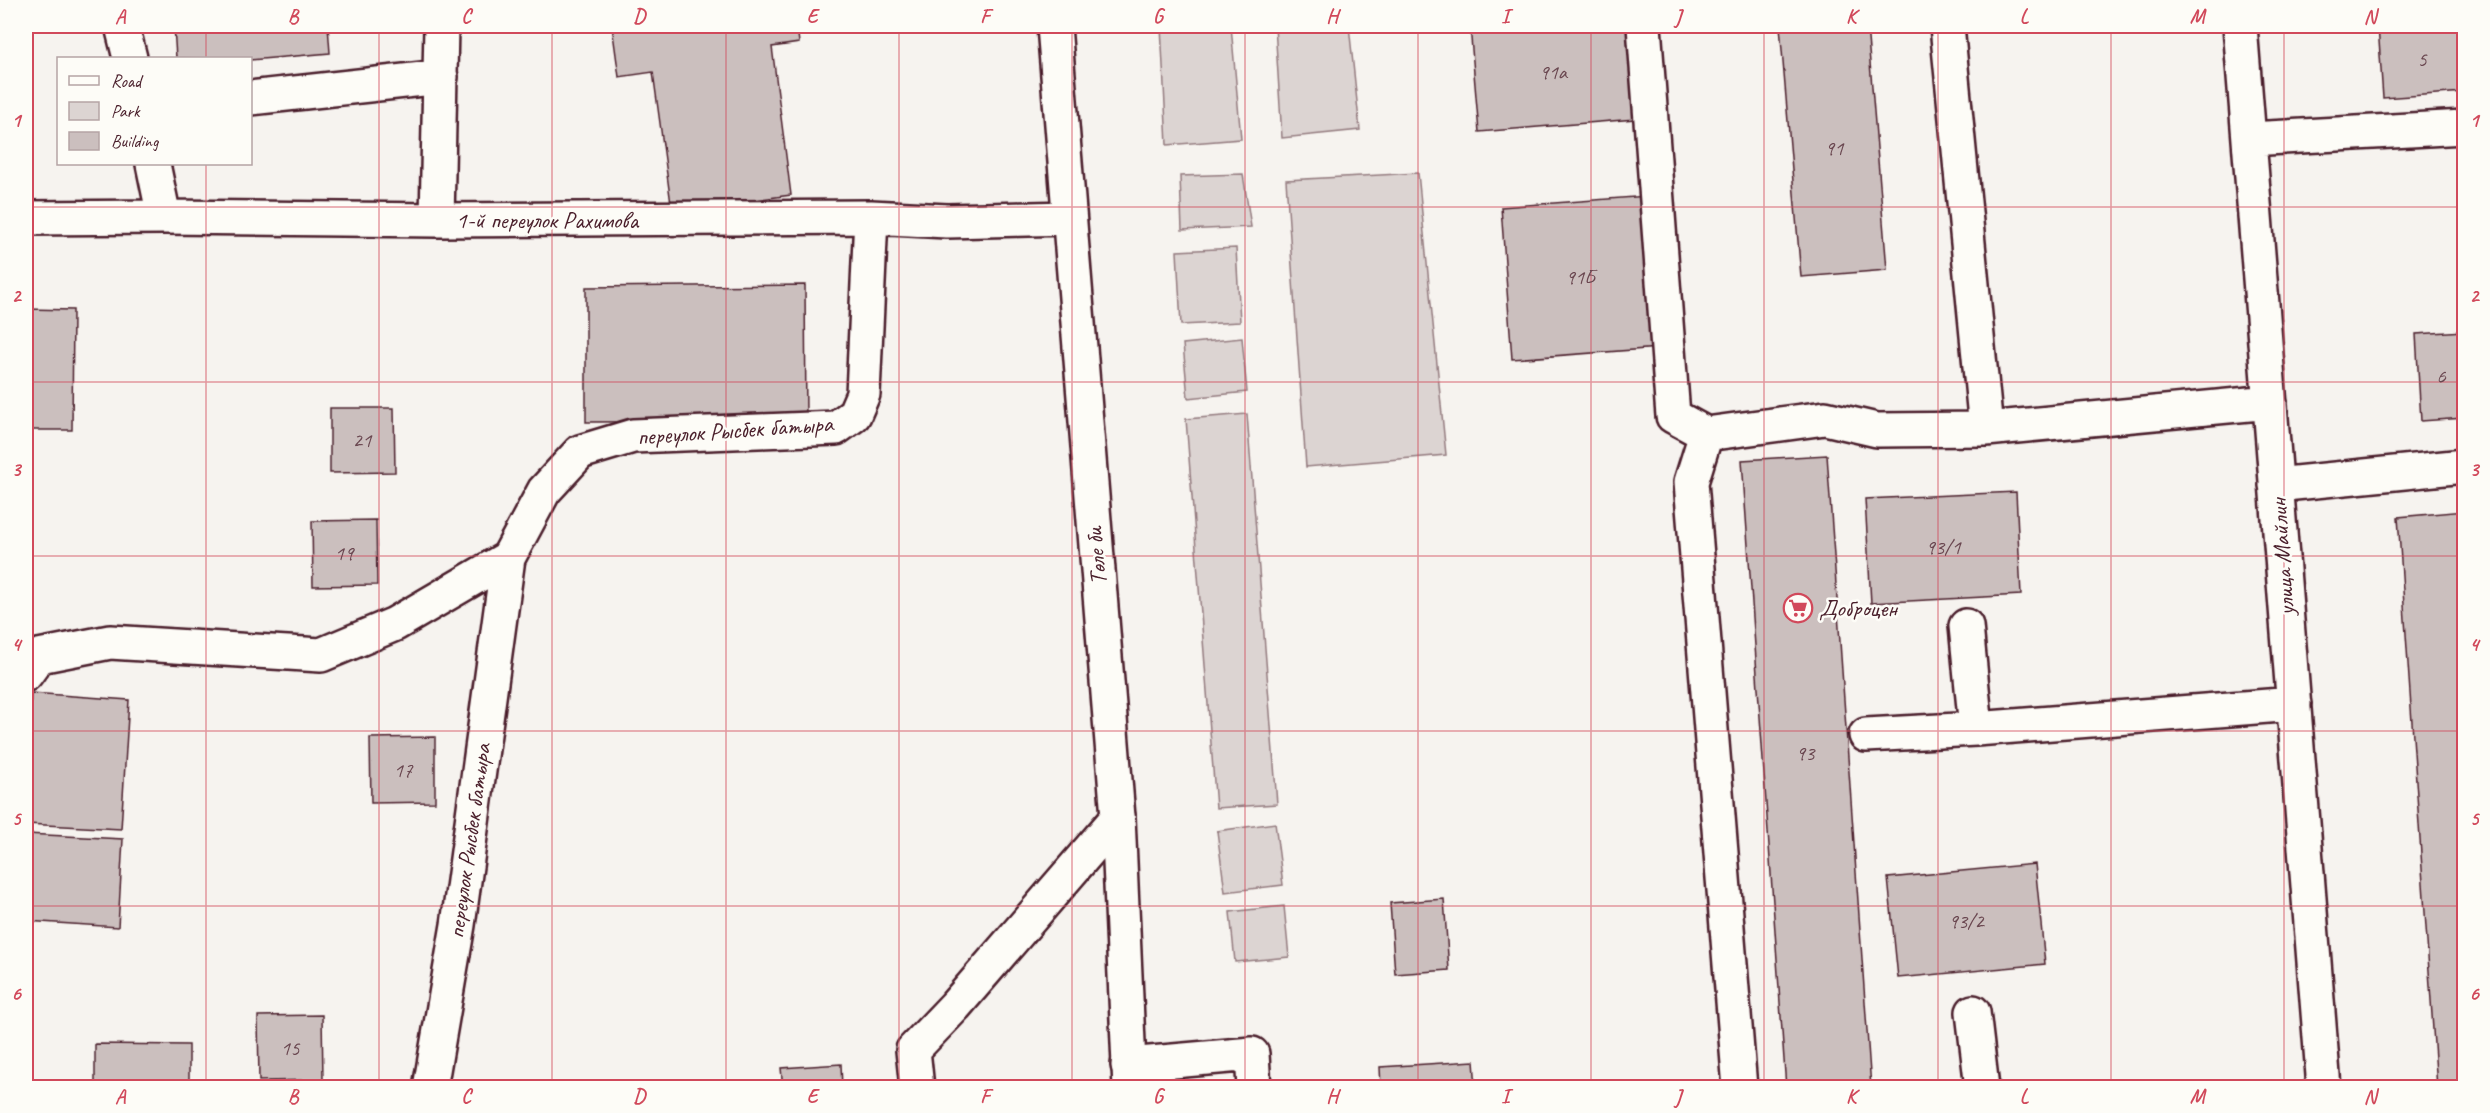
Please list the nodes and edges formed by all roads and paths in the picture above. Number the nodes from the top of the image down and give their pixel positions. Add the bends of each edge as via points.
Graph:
1 (122, 26) edge
2 (441, 26) edge
3 (1054, 26) edge
4 (1644, 26) edge
5 (1947, 26) edge
6 (2240, 26) edge
7 (130, 57) edge
8 (441, 77) junction
9 (252, 98) edge
10 (2464, 127) edge
11 (2249, 139) junction
12 (153, 165) edge
13 (164, 217) junction
14 (871, 217) junction
15 (26, 218) edge
16 (1069, 218) junction
17 (437, 220) junction
18 (2270, 402) junction
19 (1986, 429) junction
20 (1706, 434) junction
21 (2464, 466) edge
22 (2276, 484) junction
23 (508, 558) junction
24 (1966, 626) dead end
25 (26, 674) edge
26 (2294, 704) junction
27 (1976, 729) junction
28 (1866, 735) dead end
29 (1118, 817) junction
30 (1973, 1011) dead end
31 (1129, 1076) edge
32 (430, 1088) edge
33 (916, 1088) edge
34 (1254, 1088) edge
35 (1740, 1088) edge
36 (1982, 1088) edge
37 (2324, 1088) edge

1 - 7 street
2 - 8 street
3 - 16 street, Төле би
4 - 20 street via 1673,417
5 - 19 street
6 - 11 street, улица Майлин
8 - 9 street
8 - 17 street
10 - 11 street
11 - 18 street, улица Майлин
12 - 13 street
13 - 15 street, 1-й переулок Рахимова
13 - 17 street, 1-й переулок Рахимова
14 - 16 street, 1-й переулок Рахимова via 947,221
14 - 17 street, 1-й переулок Рахимова
14 - 23 street, переулок Рысбек батыра via 863,394 854,415 836,428 633,436 580,452 544,491
16 - 29 street, Төле би
18 - 19 street
18 - 22 street, улица Майлин
19 - 20 street via 1877,430 1825,418
20 - 35 street via 1691,482
21 - 22 street
22 - 26 street, улица Майлин
23 - 25 street via 395,624 321,655 110,642 39,656
23 - 32 street, переулок Рысбек батыра via 458,926
24 - 27 street
26 - 27 street
26 - 37 street, улица Майлин
27 - 28 street
29 - 31 street, Төле би
29 - 33 street via 913,1050
30 - 36 street
31 - 34 street via 1252,1054

